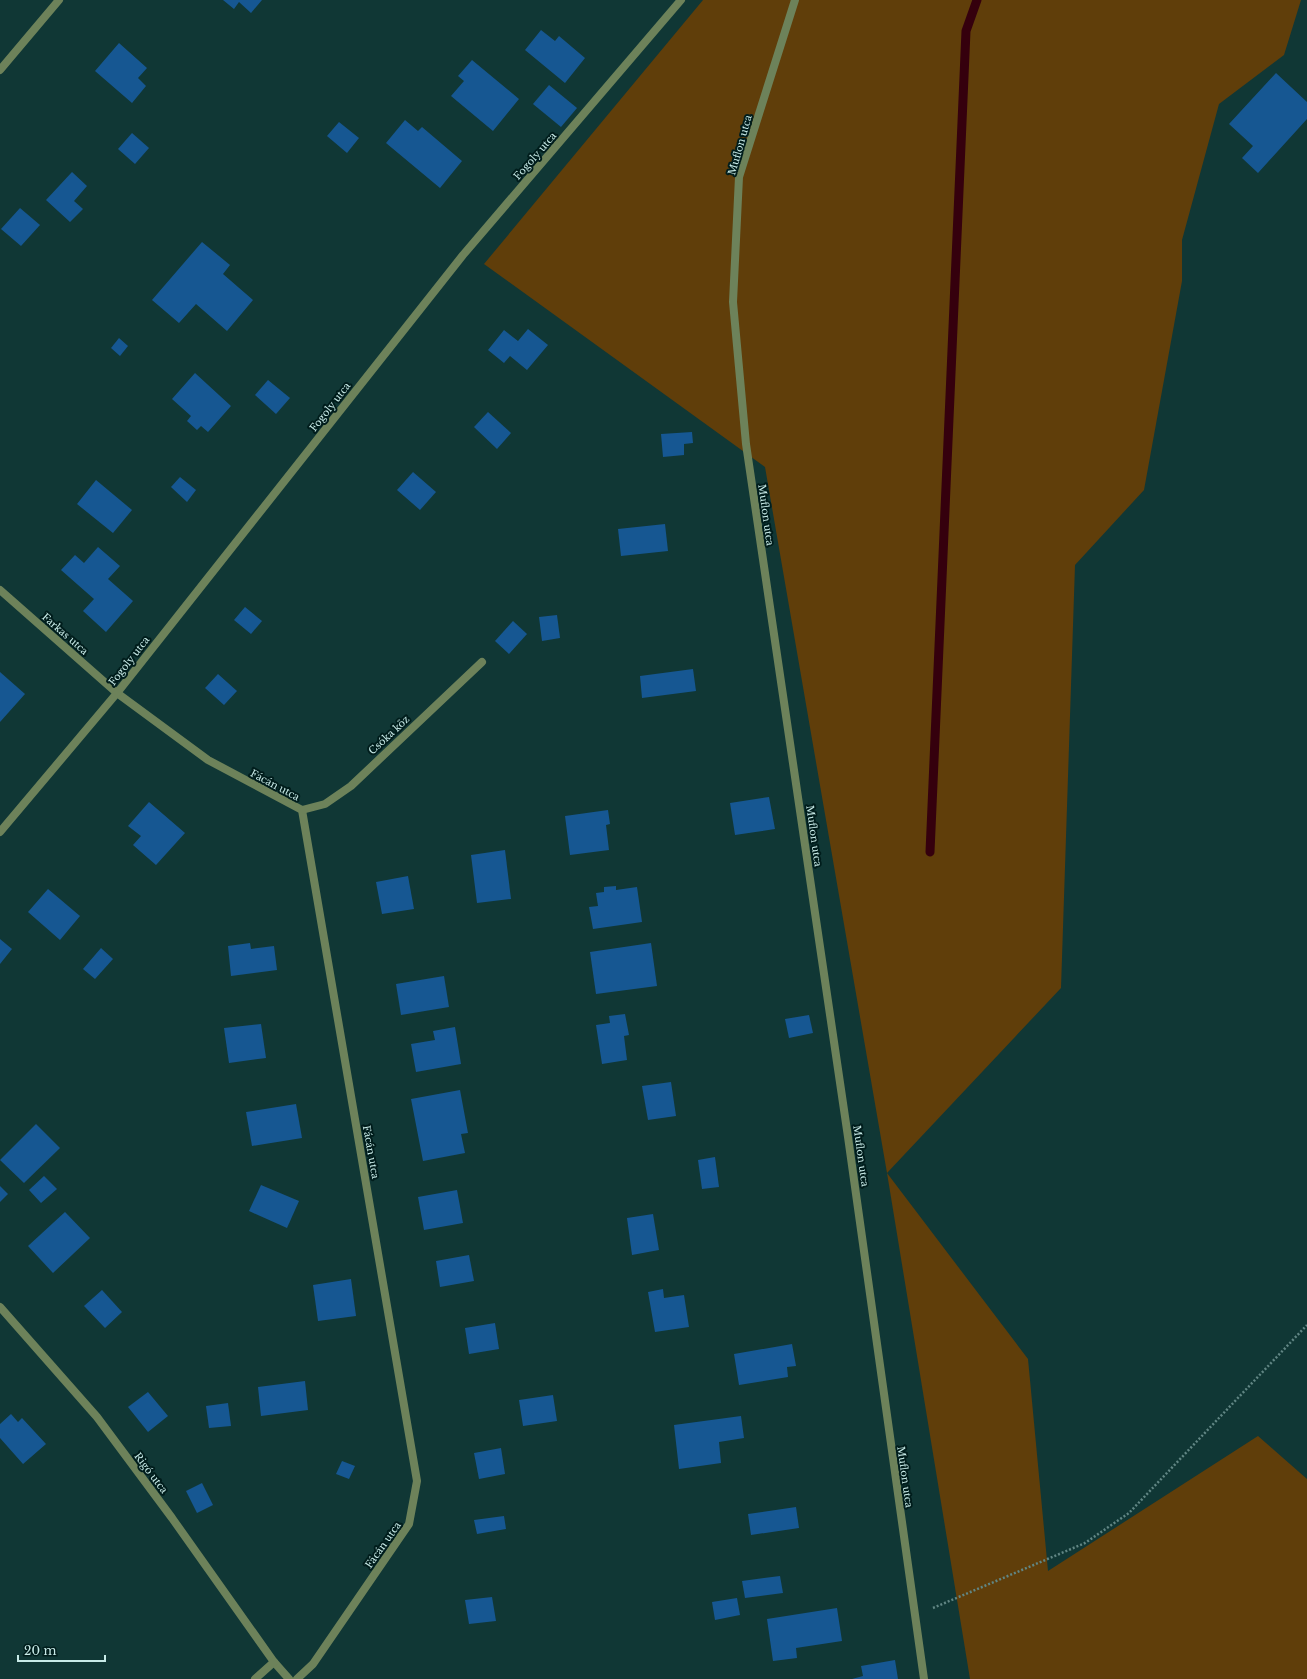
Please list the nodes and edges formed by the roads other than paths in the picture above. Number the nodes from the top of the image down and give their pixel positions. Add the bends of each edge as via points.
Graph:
1 (58, 0) edge
2 (681, 0) edge
3 (795, 0) edge
4 (0, 70) edge
5 (0, 590) edge
6 (482, 662) dead end
7 (117, 693) junction
8 (302, 810) junction
9 (0, 832) edge
10 (0, 1307) edge
11 (274, 1662) junction
12 (255, 1679) edge
13 (289, 1679) edge
14 (297, 1679) edge
15 (924, 1679) edge

1 - 4 street
2 - 7 street, Fogoly utca via 463,255
3 - 15 street, Muflon utca via 740,177 733,302 746,444 847,1129
5 - 7 street, Farkas utca
6 - 8 street, Csóka köz via 351,786 325,804
7 - 8 street, Fácán utca via 208,760
7 - 9 street, Fogoly utca
8 - 14 street, Fácán utca via 417,1480 410,1524 313,1664
10 - 11 street, Rigó utca via 97,1417
11 - 12 street
11 - 13 street, Rigó utca

